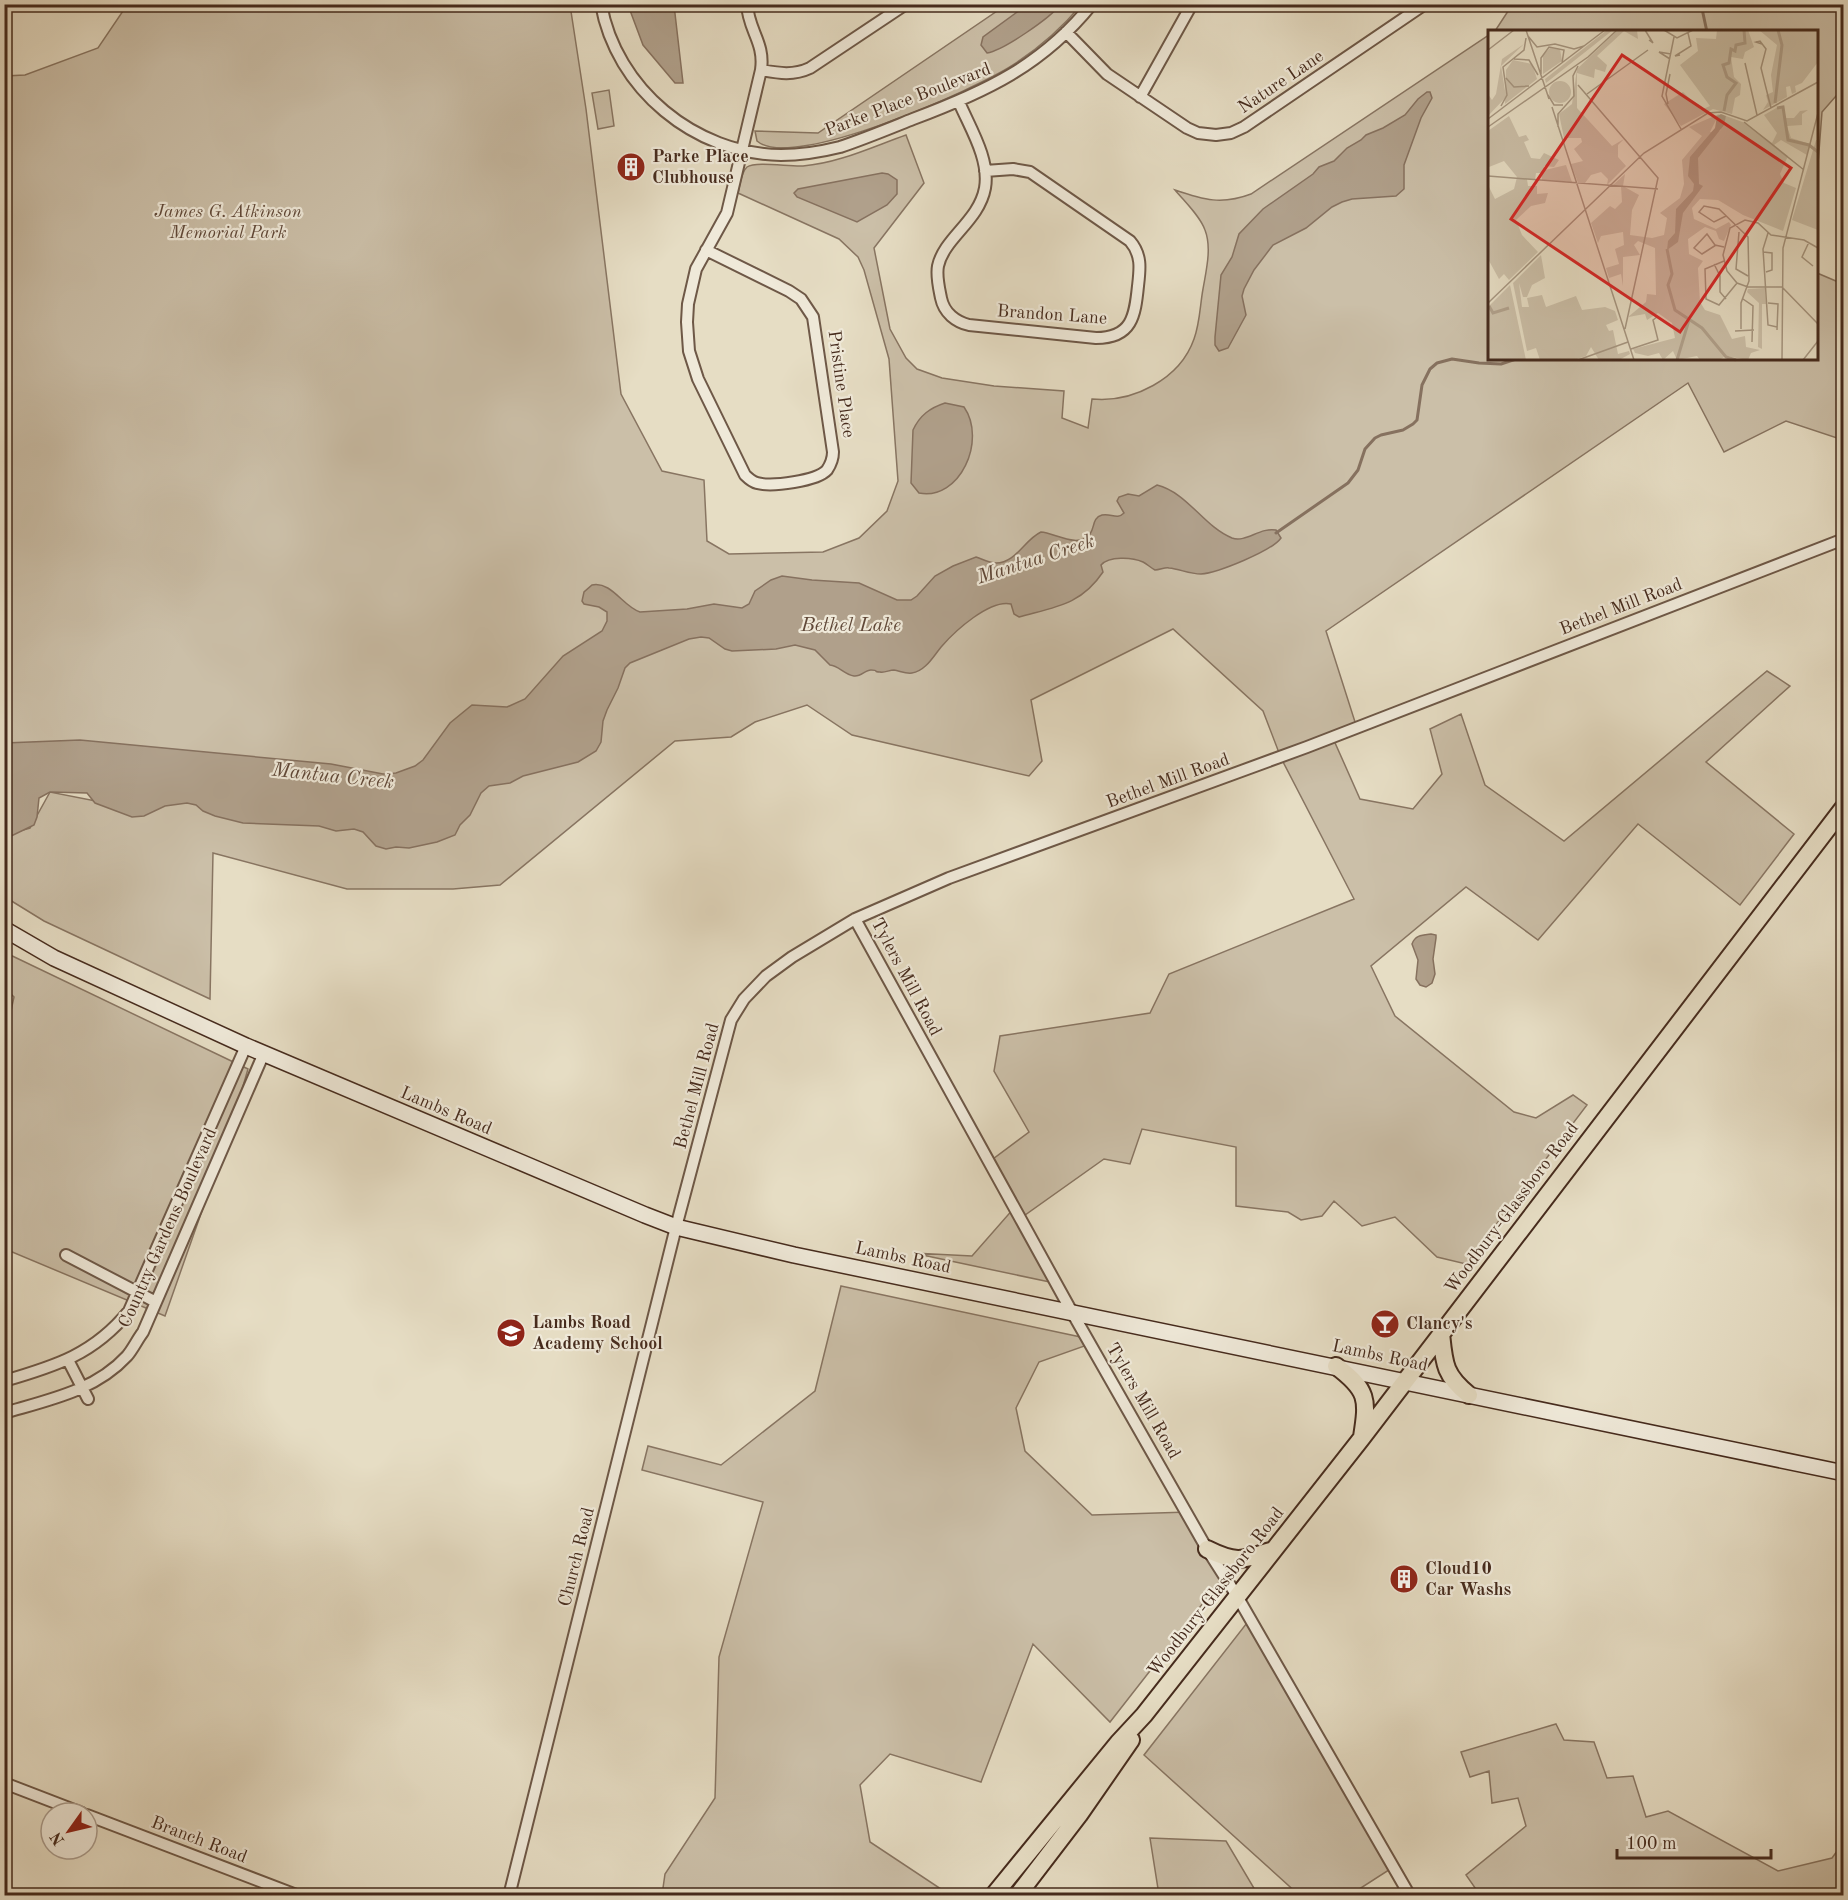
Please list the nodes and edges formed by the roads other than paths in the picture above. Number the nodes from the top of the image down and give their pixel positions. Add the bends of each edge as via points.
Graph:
1 (601, 4) edge
2 (747, 4) edge
3 (906, 4) edge
4 (1092, 4) edge
5 (1192, 4) edge
6 (1425, 4) edge
7 (1066, 32) junction
8 (761, 70) junction
9 (1140, 97) junction
10 (959, 102) junction
11 (742, 150) junction
12 (985, 171) junction
13 (706, 250) junction
14 (1844, 539) edge
15 (1844, 807) edge
16 (855, 919) junction
17 (4, 929) edge
18 (246, 1046) junction
19 (264, 1053) junction
20 (676, 1227) junction
21 (66, 1255) dead end
22 (137, 1292) junction
23 (156, 1302) junction
24 (1073, 1314) junction
25 (1441, 1333) junction
26 (68, 1360) junction
27 (1336, 1366) junction
28 (4, 1381) edge
29 (1405, 1382) junction
30 (82, 1388) junction
31 (1469, 1395) junction
32 (88, 1399) dead end
33 (4, 1413) edge
34 (1361, 1439) junction
35 (1844, 1473) edge
36 (1207, 1549) junction
37 (1274, 1550) junction
38 (1237, 1596) junction
39 (1144, 1716) junction
40 (4, 1783) edge
41 (51, 1801) edge
42 (99, 1820) edge
43 (299, 1896) edge
44 (509, 1896) edge
45 (993, 1896) edge
46 (1017, 1896) edge
47 (1410, 1896) edge

1 - 11 street, Parke Place Boulevard via 620,57 648,95 700,135
2 - 8 street, Pristine Place via 761,47
3 - 8 street via 810,68 788,74
4 - 7 street, Parke Place Boulevard
5 - 9 street
6 - 9 street, Nature Lane via 1235,131 1198,133
7 - 9 street, Nature Lane via 1107,75
7 - 10 street, Parke Place Boulevard via 1019,70
8 - 11 street, Pristine Place
10 - 11 street, Parke Place Boulevard via 828,150 782,155
10 - 12 street, Brandon Lane
11 - 13 street, Pristine Place via 725,219
12 - 12 street, Brandon Lane via 979,207 938,266 941,300 948,313 969,325 1092,338 1113,337 1123,331 1135,314 1140,268 1130,241 1030,172 1009,168
13 - 13 street, Pristine Place via 795,294 813,317 833,452 827,469 816,477 760,484 740,467 698,380 688,344 690,296 696,269
14 - 16 street, Bethel Mill Road via 1306,747 949,878
15 - 25 main road, Woodbury-Glassboro Road
16 - 20 street, Bethel Mill Road via 766,976 731,1020
16 - 24 street, Tylers Mill Road
17 - 18 main road, Lambs Road via 54,958
18 - 19 main road, Lambs Road
18 - 22 street, Country Gardens Boulevard
19 - 20 main road, Lambs Road
19 - 23 street, Country Gardens Boulevard
20 - 24 main road, Lambs Road
20 - 44 street, Church Road
21 - 22 street
22 - 23 street
22 - 26 street, Country Gardens Boulevard via 118,1324
23 - 30 street, Country Gardens Boulevard via 127,1356
24 - 27 main road, Lambs Road
24 - 36 street, Tylers Mill Road
25 - 29 main road, Woodbury-Glassboro Road
25 - 31 main road via 1446,1368
26 - 28 street, Country Gardens Boulevard
26 - 30 street
27 - 29 main road, Lambs Road
27 - 34 main road via 1354,1380 1364,1397
29 - 31 main road, Lambs Road
29 - 34 main road, Woodbury-Glassboro Road
30 - 32 street
30 - 33 street, Country Gardens Boulevard
31 - 35 main road, Lambs Road
34 - 37 main road, Woodbury-Glassboro Road
36 - 37 main road via 1229,1559 1244,1560
36 - 38 street, Tylers Mill Road
37 - 38 main road, Woodbury-Glassboro Road
38 - 39 main road, Woodbury-Glassboro Road
38 - 47 street, Tylers Mill Road
39 - 45 main road, Woodbury-Glassboro Road
39 - 46 main road, Woodbury-Glassboro Road via 1126,1749
40 - 41 street
42 - 43 street, Branch Road

